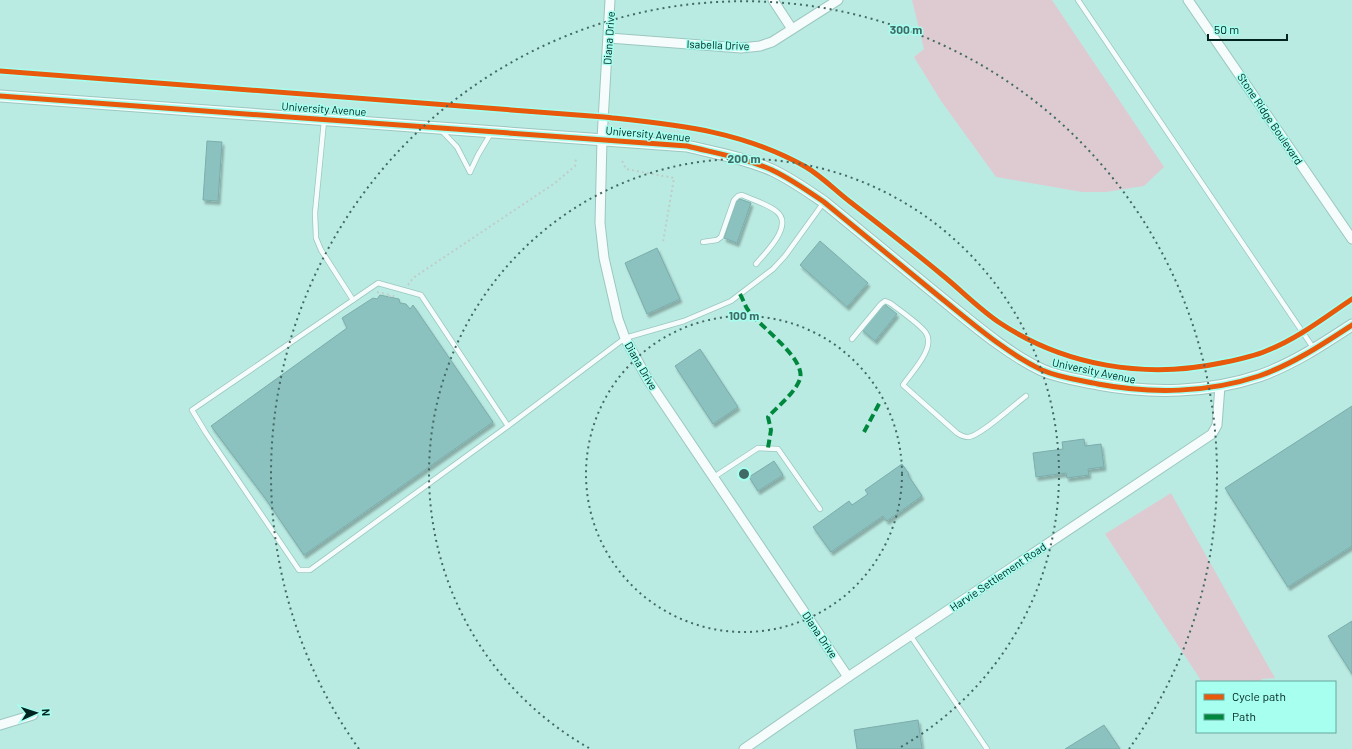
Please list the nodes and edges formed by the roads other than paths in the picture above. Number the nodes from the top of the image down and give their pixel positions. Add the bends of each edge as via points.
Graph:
1 (610, 0) edge
2 (774, 0) edge
3 (838, 0) edge
4 (1078, 0) edge
5 (1188, 0) edge
6 (792, 29) junction
7 (609, 38) junction
8 (0, 96) edge
9 (324, 119) junction
10 (440, 129) junction
11 (492, 131) junction
12 (602, 139) junction
13 (824, 202) junction
14 (1352, 239) edge
15 (703, 242) dead end
16 (756, 264) dead end
17 (353, 300) junction
18 (1352, 325) edge
19 (625, 338) junction
20 (852, 339) dead end
21 (1314, 349) junction
22 (1220, 386) junction
23 (1026, 396) dead end
24 (508, 426) junction
25 (714, 477) junction
26 (820, 509) dead end
27 (910, 635) junction
28 (848, 677) junction
29 (33, 715) dead end
30 (0, 725) edge
31 (744, 749) edge
32 (987, 749) edge

1 - 7 street, Diana Drive
2 - 6 street
3 - 6 street, Isabella Drive
4 - 21 lane
5 - 14 street, Stone Ridge Boulevard
6 - 7 street, Isabella Drive via 766,44 741,48
7 - 12 street, Diana Drive
8 - 9 street, University Avenue
9 - 10 street, University Avenue
9 - 17 lane via 315,213 316,238
10 - 11 street, University Avenue
10 - 11 lane via 456,145 470,172
11 - 12 street, University Avenue
12 - 13 street, University Avenue via 687,146 743,160 772,170
12 - 19 street, Diana Drive via 600,223 604,258 612,299
13 - 19 lane via 773,269 731,301 684,321
13 - 22 street, University Avenue via 982,331 1043,370 1140,390 1162,391
15 - 16 lane via 721,237 734,200 742,195 776,210 781,219 778,238
17 - 24 lane via 378,282 421,295
17 - 24 lane via 192,410 299,570 310,570
18 - 21 street, University Avenue
19 - 24 lane
19 - 25 street, Diana Drive via 648,380
20 - 23 lane via 885,301 926,333 929,343 927,350 903,385 957,433 968,437 982,431
21 - 22 street, University Avenue via 1284,366 1259,376
22 - 27 street, Harvie Settlement Road via 1217,424 1212,434
25 - 26 lane via 758,448 778,449
25 - 28 street, Diana Drive
27 - 28 street, Harvie Settlement Road
27 - 32 lane
28 - 31 street, Harvie Settlement Road
29 - 30 street

